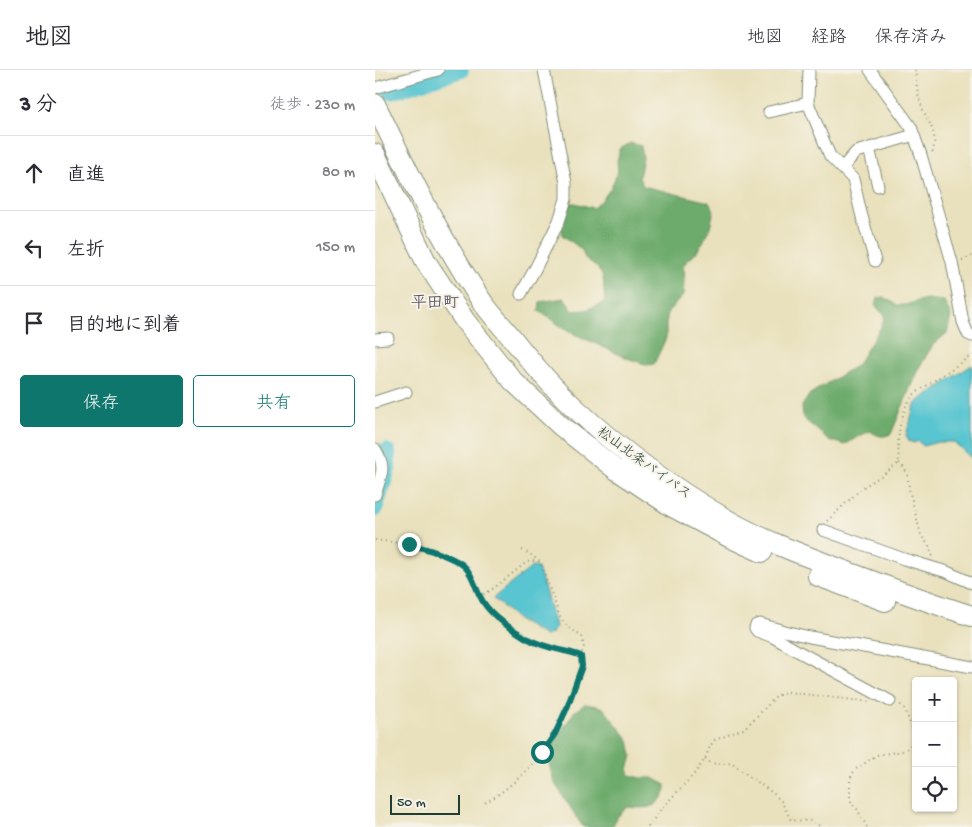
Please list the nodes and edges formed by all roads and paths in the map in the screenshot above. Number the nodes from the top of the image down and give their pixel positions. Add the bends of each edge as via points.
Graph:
1 (438, 70) edge
2 (544, 70) edge
3 (809, 70) edge
4 (870, 70) edge
5 (915, 70) edge
6 (403, 75) edge
7 (375, 88) edge
8 (808, 103) junction
9 (375, 104) edge
10 (769, 112) dead end
11 (914, 135) junction
12 (869, 148) junction
13 (375, 154) edge
14 (843, 167) junction
15 (925, 169) junction
16 (878, 186) dead end
17 (875, 261) dead end
18 (521, 294) dead end
19 (972, 336) edge
20 (388, 338) dead end
21 (375, 339) edge
22 (972, 355) edge
23 (406, 392) dead end
24 (375, 402) edge
25 (375, 449) edge
26 (899, 462) junction
27 (375, 495) edge
28 (823, 530) joint
29 (375, 540) edge
30 (522, 550) dead end
31 (540, 562) junction
32 (932, 567) junction
33 (972, 583) edge
34 (479, 596) junction
35 (972, 616) edge
36 (972, 630) edge
37 (581, 656) junction
38 (972, 667) edge
39 (890, 701) junction
40 (705, 759) junction
41 (483, 804) dead end
42 (648, 827) edge
43 (821, 827) edge
44 (867, 827) edge

1 - 6 street
2 - 18 street via 566,183 566,198 559,221
3 - 8 street
4 - 11 street
5 - 15 path via 920,102 930,121 935,144
6 - 7 street
8 - 10 street
8 - 14 street via 830,156
9 - 35 highway, 松山北条バイパス via 447,246 485,304 530,361 574,408 627,453 732,522 787,549
11 - 12 street
11 - 15 street
12 - 14 street via 856,152
12 - 16 street
13 - 36 highway, 松山北条バイパス via 426,262 465,321 513,381 561,426 671,506 729,537 851,588
14 - 17 street via 853,178
15 - 19 street via 952,262 963,322
20 - 21 street
22 - 26 path via 913,395 900,424
23 - 24 street
25 - 27 street via 383,469
26 - 28 path via 861,488 825,522
26 - 32 path via 908,477 921,535 933,555
28 - 32 street
29 - 34 path via 409,544 458,562 471,574
30 - 31 path
31 - 34 path via 527,562
31 - 37 path via 560,617 584,640
32 - 33 street
34 - 37 path via 488,609 517,632 551,648
37 - 41 path via 582,666 555,734 523,773 498,796
38 - 39 street via 756,625 757,631
39 - 40 path via 782,693 743,729 715,740
39 - 44 path via 906,710 915,736 907,749 877,755 852,774 850,799
40 - 42 path
40 - 43 path via 715,765 731,763 774,794 791,820 812,821

